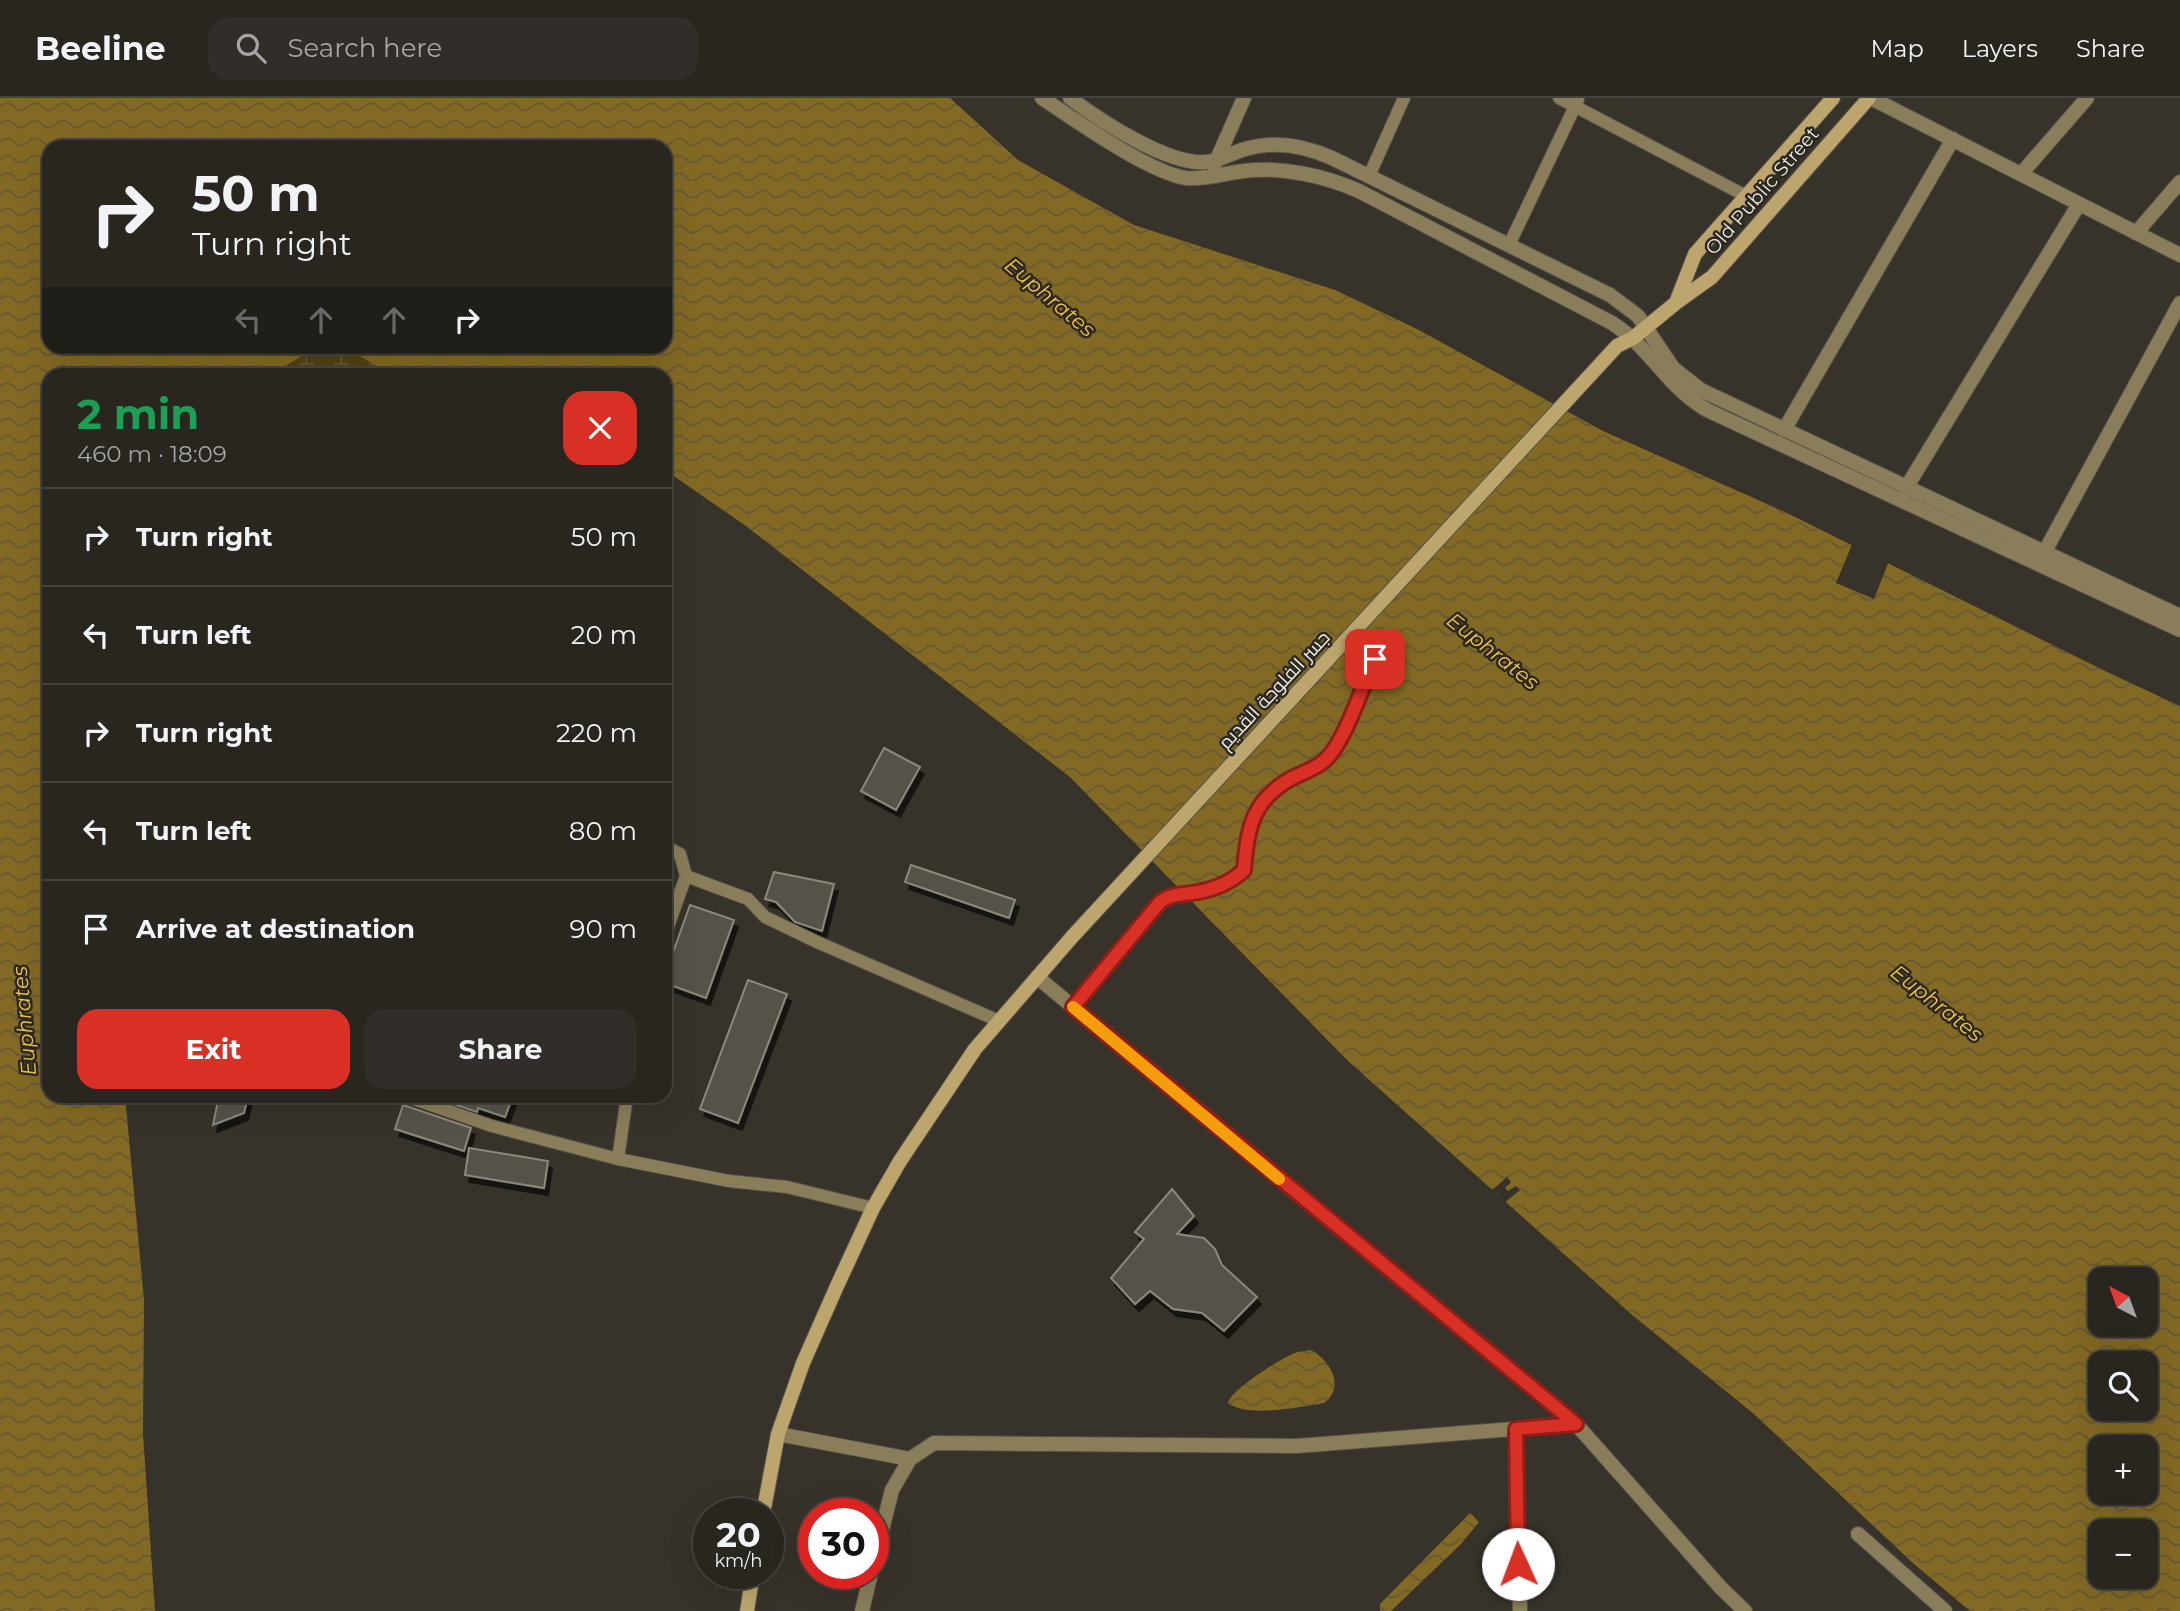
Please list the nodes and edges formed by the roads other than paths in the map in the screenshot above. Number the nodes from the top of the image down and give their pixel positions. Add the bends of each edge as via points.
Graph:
1 (1042, 98) edge
2 (1070, 98) edge
3 (1244, 98) edge
4 (1404, 98) edge
5 (1559, 98) edge
6 (1833, 98) edge
7 (1870, 98) edge
8 (2087, 98) edge
9 (1578, 102) edge
10 (1953, 139) junction
11 (1217, 160) junction
12 (2021, 174) junction
13 (1369, 176) junction
14 (1209, 177) junction
15 (2180, 182) edge
16 (1746, 196) junction
17 (2078, 204) junction
18 (2136, 233) junction
19 (1509, 245) junction
20 (2180, 255) edge
21 (1677, 302) junction
22 (2180, 303) edge
23 (1647, 327) junction
24 (1633, 338) junction
25 (1618, 346) joint
26 (1784, 430) junction
27 (1906, 488) junction
28 (2044, 553) junction
29 (2180, 616) edge
30 (2180, 631) edge
31 (1381, 645) dead end
32 (672, 850) edge
33 (686, 876) junction
34 (672, 915) edge
35 (1037, 977) junction
36 (1073, 1007) junction
37 (999, 1021) junction
38 (425, 1103) edge
39 (626, 1103) edge
40 (618, 1159) junction
41 (873, 1208) junction
42 (1576, 1424) junction
43 (1516, 1429) junction
44 (778, 1434) junction
45 (911, 1459) junction
46 (766, 1498) edge
47 (889, 1502) edge
48 (1858, 1534) dead end
49 (750, 1589) edge
50 (867, 1589) edge
51 (747, 1611) edge
52 (862, 1611) edge
53 (1520, 1611) edge
54 (1745, 1611) edge
55 (1945, 1611) edge

1 - 14 street via 1160,170 1186,178
2 - 11 street via 1153,148 1184,160
3 - 11 street
4 - 13 lane
5 - 9 lane
6 - 16 main road, Old Public Street
7 - 10 street
7 - 21 main road, Old Public Street via 1712,277
8 - 12 street
9 - 16 lane
9 - 19 lane
10 - 12 street
10 - 26 street
11 - 13 street via 1255,146 1294,146
11 - 14 street
12 - 17 street
13 - 19 street
14 - 24 street via 1273,170 1345,185 1556,293
15 - 18 street
16 - 21 main road, Old Public Street via 1695,254
17 - 18 street
17 - 27 street
18 - 20 street
19 - 23 street via 1625,304
21 - 23 main road, Old Public Street
22 - 28 street
23 - 24 main road, Old Public Street
23 - 26 street via 1673,368 1691,384
24 - 25 main road, Old Public Street
24 - 30 street via 1682,394 1707,411
25 - 35 main road, جسر الفلوجة القديم
26 - 27 street
27 - 28 street
28 - 29 street
31 - 36 lane via 1345,731 1325,761 1276,787 1260,803 1247,834 1244,870 1231,882 1170,895 1160,902
32 - 33 lane via 680,854
33 - 34 lane
33 - 37 lane via 748,899 765,918
35 - 36 street
35 - 37 main road, جسر الفلوجة القديم
36 - 42 street
37 - 41 main road, جسر الفلوجة القديم via 975,1049
38 - 40 lane
39 - 40 lane
40 - 41 lane via 729,1181 787,1187
41 - 44 main road, جسر الفلوجة القديم via 803,1363
42 - 43 street
42 - 54 street
43 - 45 street via 1297,1446 934,1443
43 - 53 street
44 - 45 street
44 - 46 main road, جسر الفلوجة القديم
45 - 47 street
48 - 55 street
49 - 51 main road
50 - 52 street

